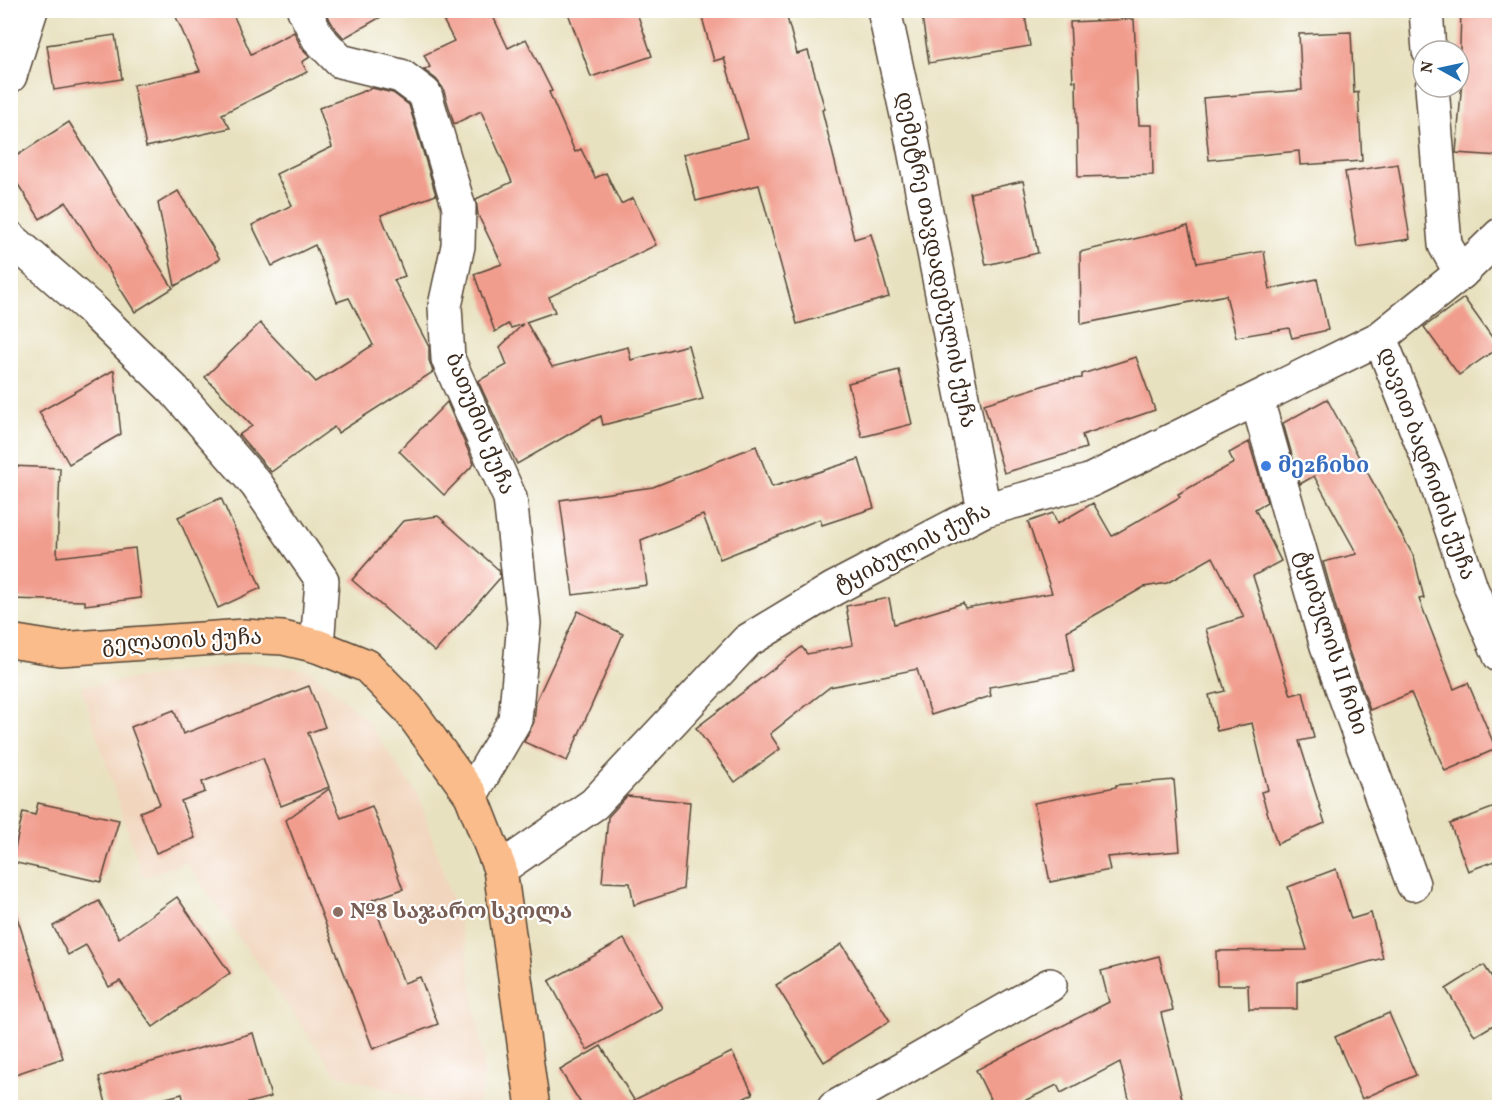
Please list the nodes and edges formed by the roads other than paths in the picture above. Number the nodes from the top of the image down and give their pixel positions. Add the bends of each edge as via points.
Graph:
1 (32, 10) edge
2 (304, 10) edge
3 (884, 10) edge
4 (1426, 10) edge
5 (1428, 39) edge
6 (10, 76) edge
7 (1433, 99) edge
8 (1500, 235) edge
9 (10, 238) edge
10 (1461, 273) junction
11 (1380, 338) junction
12 (1257, 400) junction
13 (984, 510) junction
14 (10, 641) edge
15 (318, 646) junction
16 (1500, 656) edge
17 (471, 795) junction
18 (500, 869) junction
19 (1413, 884) dead end
20 (1050, 985) dead end
21 (533, 1107) edge
22 (834, 1107) edge

1 - 6 street
2 - 17 street, ბათუმის ქუჩა via 318,38 340,61 401,76 425,94 459,207 458,246 445,306 448,359 510,498 524,623 514,720
3 - 13 street, დემეტრე თავდადებულის ქუჩა
4 - 5 street
7 - 10 street via 1445,245
8 - 10 street, ტყიბულის ქუჩა
9 - 15 street via 89,307 174,390 257,485 321,580
10 - 11 street, ტყიბულის ქუჩა
11 - 12 street, ტყიბულის ქუჩა
11 - 16 street, დავით ბადრიძის ქუჩა via 1430,464 1471,588
12 - 13 street, ტყიბულის ქუჩა via 1089,481
12 - 19 street, ტყიბულის II ჩიხი via 1327,646
13 - 18 street, ტყიბულის ქუჩა via 833,589 747,641 594,804
14 - 15 main road, გელათის ქუჩა via 60,650 244,636 283,638
15 - 17 main road, გელათის ქუჩა via 367,666 408,708
17 - 18 main road, გელათის ქუჩა
18 - 21 main road, გელათის ქუჩა
20 - 22 street

